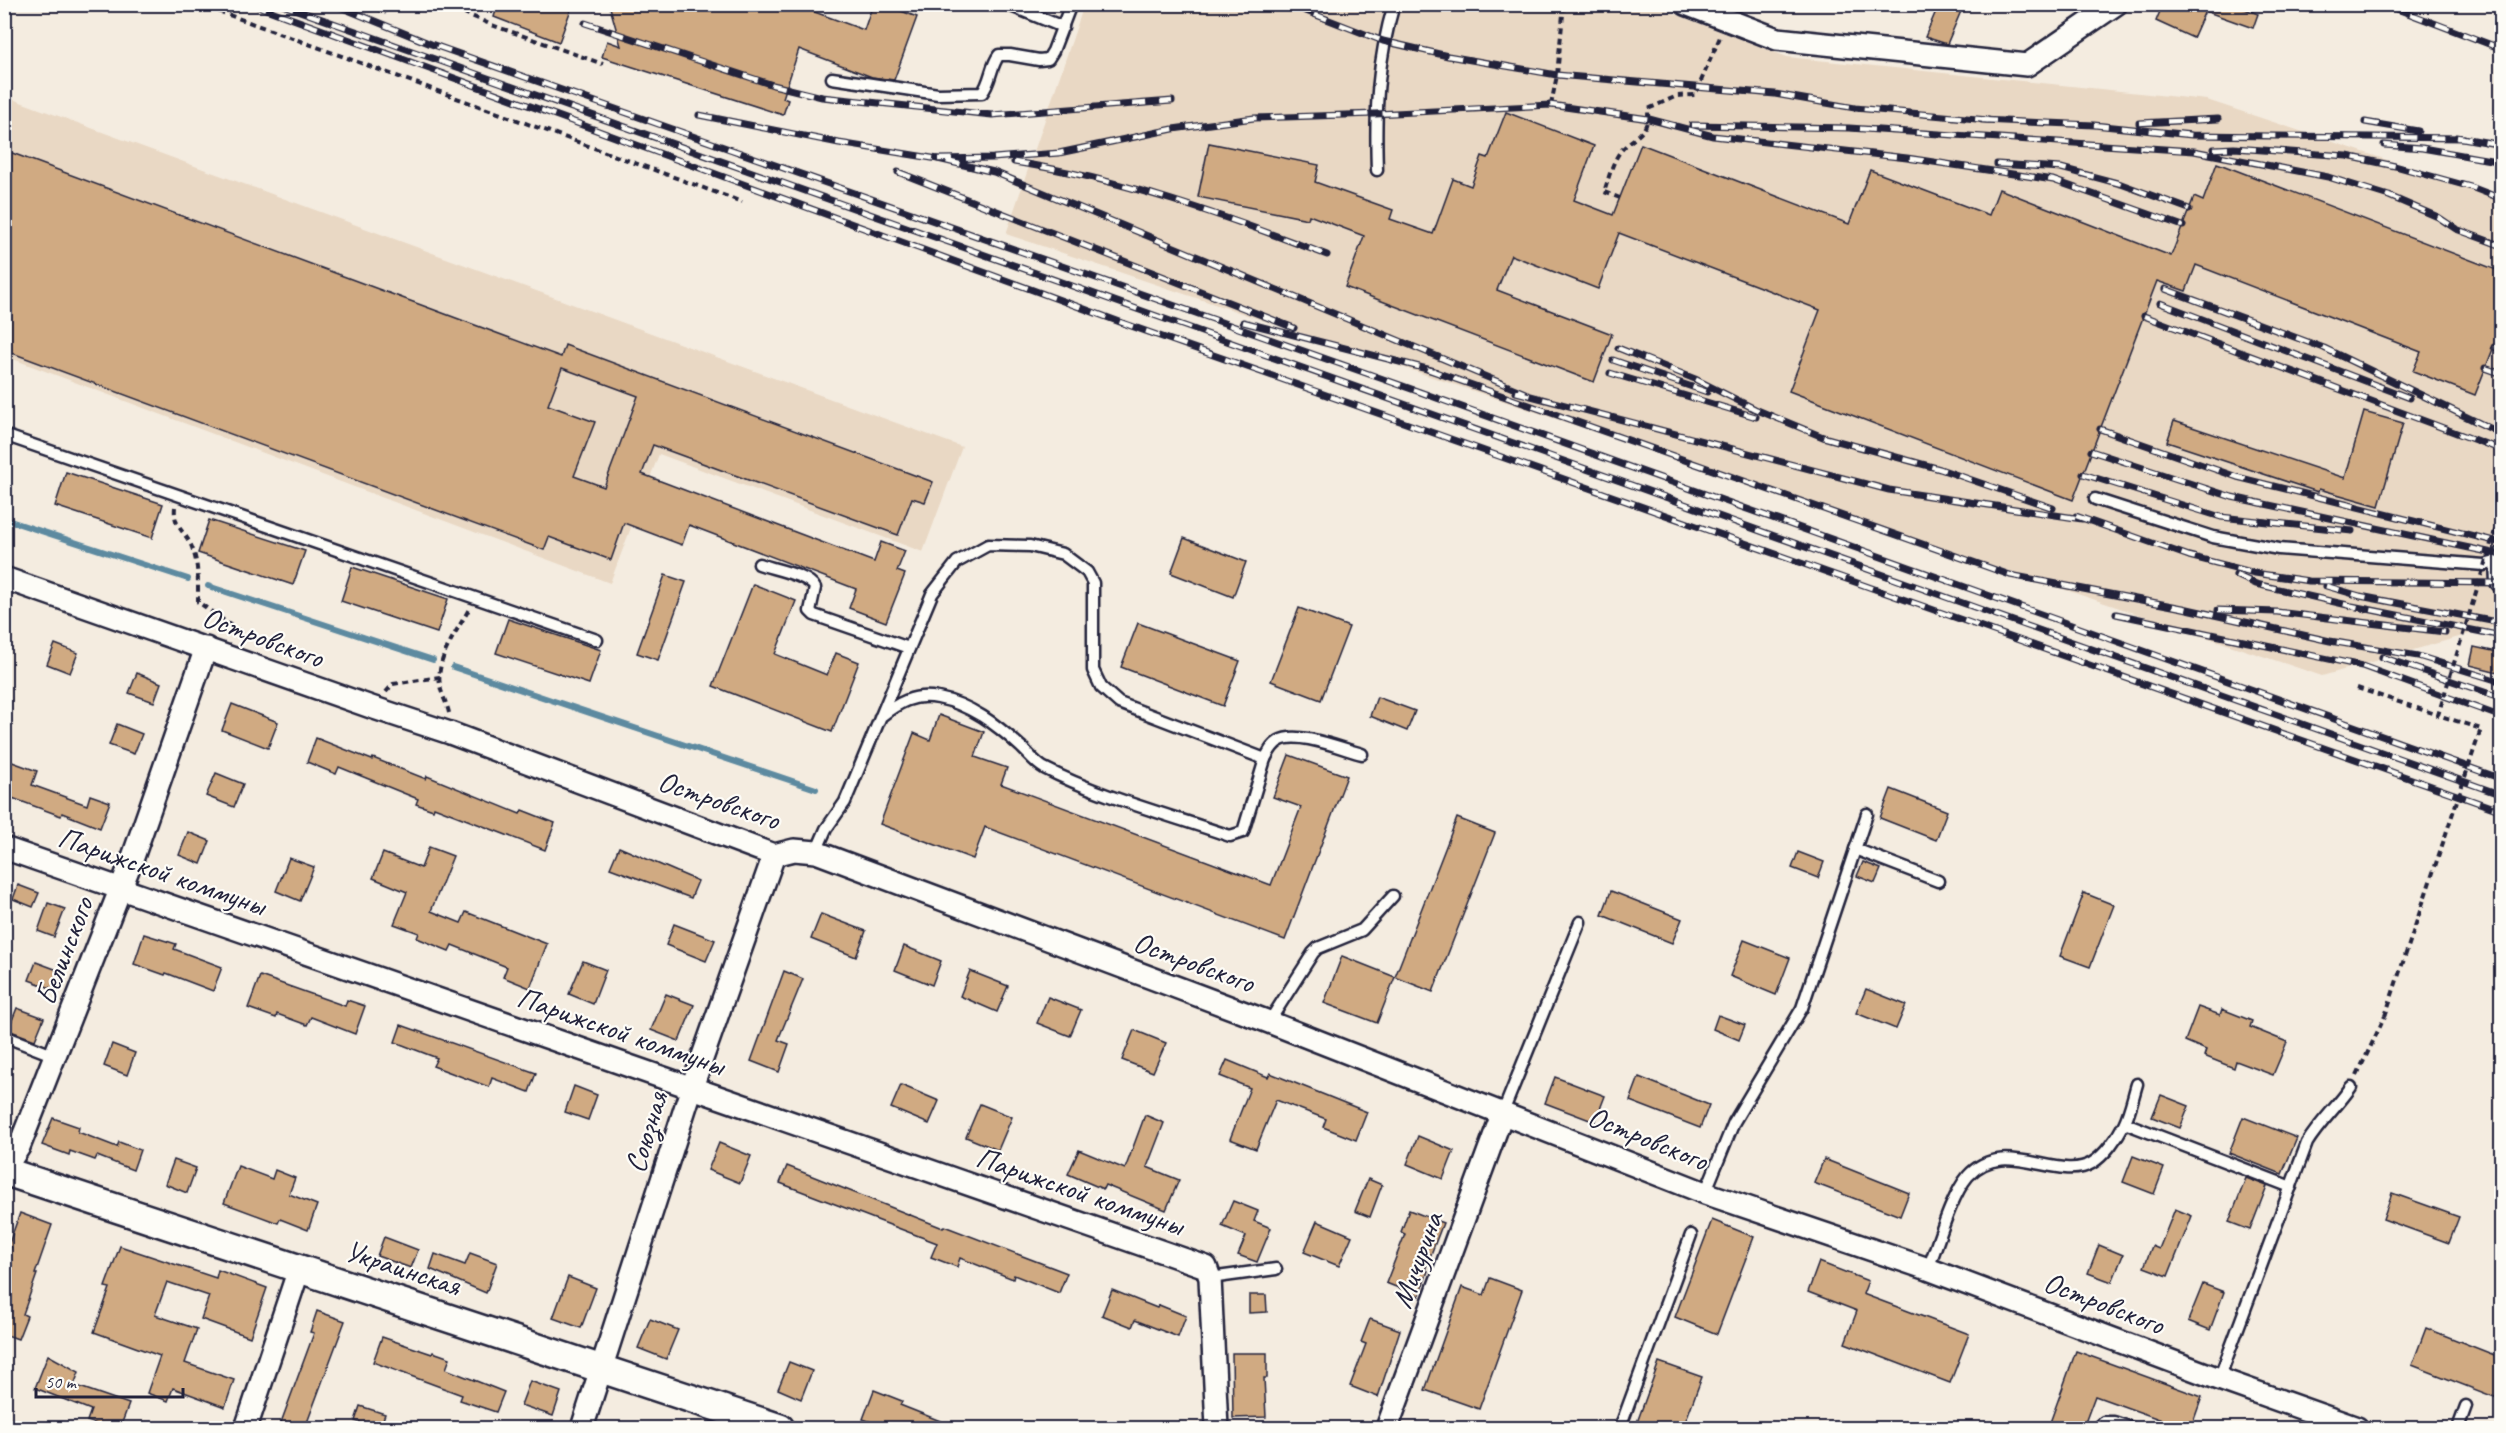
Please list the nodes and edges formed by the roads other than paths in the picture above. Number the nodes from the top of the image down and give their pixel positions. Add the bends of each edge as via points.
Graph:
1 (1006, 4) edge
2 (1071, 4) edge
3 (1394, 4) edge
4 (1686, 4) edge
5 (2116, 4) edge
6 (1064, 27) junction
7 (832, 78) dead end
8 (1377, 170) dead end
9 (4, 435) edge
10 (2095, 499) dead end
11 (2502, 551) edge
12 (2495, 562) junction
13 (759, 564) dead end
14 (4, 578) edge
15 (2502, 590) edge
16 (597, 640) dead end
17 (206, 648) junction
18 (909, 648) junction
19 (880, 717) junction
20 (1362, 754) dead end
21 (1265, 759) junction
22 (1867, 814) dead end
23 (4, 848) edge
24 (1855, 849) junction
25 (816, 852) junction
26 (774, 855) junction
27 (1938, 881) dead end
28 (120, 889) junction
29 (1393, 896) dead end
30 (1580, 922) dead end
31 (1269, 1022) junction
32 (4, 1036) edge
33 (55, 1056) junction
34 (2137, 1084) dead end
35 (692, 1087) junction
36 (2351, 1087) road end
37 (1503, 1112) junction
38 (2125, 1123) junction
39 (4, 1171) edge
40 (2291, 1187) junction
41 (1705, 1193) junction
42 (1691, 1235) dead end
43 (299, 1269) junction
44 (1276, 1269) dead end
45 (1928, 1269) junction
46 (1210, 1278) junction
47 (603, 1369) junction
48 (2219, 1379) junction
49 (2466, 1406) dead end
50 (246, 1428) edge
51 (582, 1428) edge
52 (780, 1428) edge
53 (1217, 1428) edge
54 (1387, 1428) edge
55 (1620, 1428) edge
56 (2098, 1428) edge
57 (2132, 1428) edge
58 (2357, 1428) edge
59 (2458, 1428) edge

1 - 6 lane
2 - 6 lane
3 - 8 lane via 1377,81
4 - 5 street via 1777,39 2027,65
6 - 7 lane via 1047,58 999,56 985,90 978,94 938,94
9 - 16 lane
10 - 12 lane via 2213,537 2279,549 2484,565
11 - 12 lane
12 - 15 lane via 2496,584
13 - 18 lane via 812,583 815,588 810,611 814,615
14 - 17 street, Островского
17 - 26 street, Островского via 450,733
17 - 28 street, Белинского
18 - 19 lane
18 - 21 lane via 939,583 969,554 988,545 1011,544 1063,554 1087,572 1093,583 1093,670 1110,696 1119,703
19 - 21 lane via 908,698 951,701 986,718 1041,767 1230,836 1243,832
19 - 25 lane via 845,802
20 - 21 lane via 1295,736 1281,739
22 - 24 lane
23 - 28 street, Парижской коммуны
24 - 27 lane
24 - 41 lane via 1802,1008 1734,1122
25 - 26 street, Островского via 794,850
25 - 31 street, Островского
26 - 35 street, Союзная
28 - 33 street, Белинского
28 - 35 street, Парижской коммуны
29 - 31 lane via 1362,930 1313,953
30 - 37 lane
31 - 37 street, Островского
32 - 33 lane
33 - 39 street, Белинского via 20,1146
34 - 38 lane
35 - 46 street, Парижской коммуны via 1206,1267
35 - 47 street, Союзная
36 - 40 lane via 2307,1143
37 - 41 street, Островского
37 - 54 street, Мичурина
38 - 40 lane
38 - 45 lane via 2091,1164 2061,1166 1996,1160 1969,1175 1955,1199
39 - 43 street, Украинская
40 - 48 lane
41 - 45 street, Островского
42 - 55 lane
43 - 47 street, Украинская
43 - 50 street
44 - 46 lane
45 - 48 street, Островского
46 - 53 street
47 - 51 street, Союзная
47 - 52 street, Украинская
48 - 58 street, Островского
49 - 59 lane
56 - 57 lane via 2108,1422

